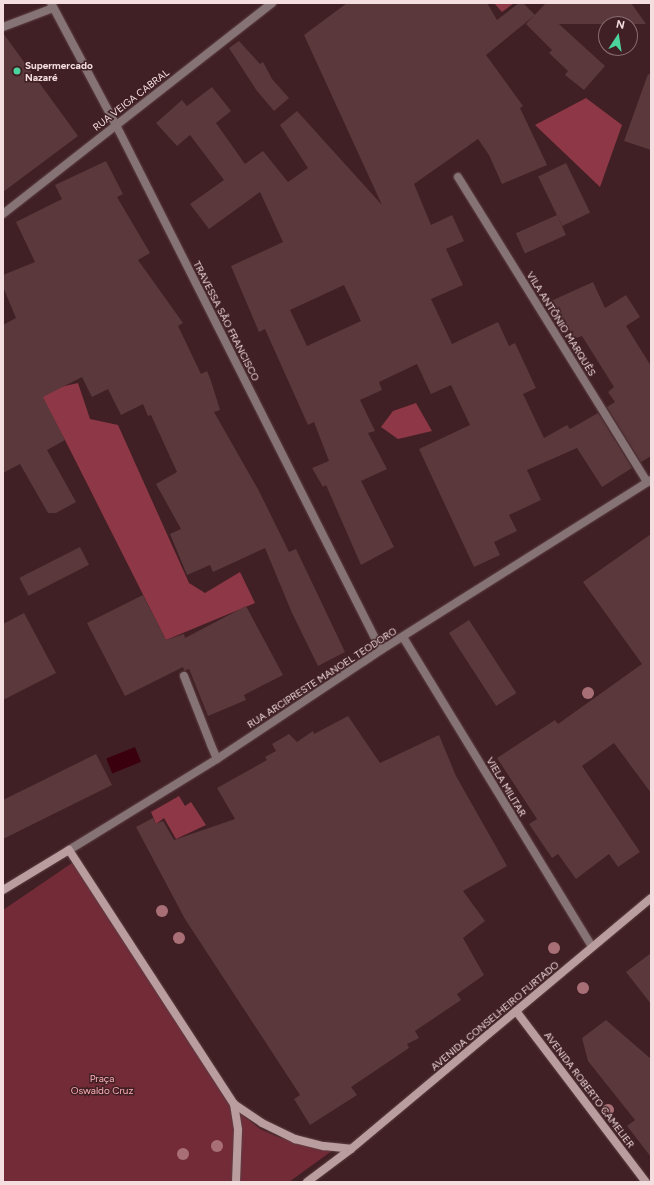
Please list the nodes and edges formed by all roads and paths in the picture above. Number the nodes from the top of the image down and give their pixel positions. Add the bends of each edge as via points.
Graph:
1 (272, 3) edge
2 (52, 5) edge
3 (3, 27) edge
4 (116, 125) junction
5 (458, 177) dead end
6 (3, 214) edge
7 (649, 481) edge
8 (403, 637) junction
9 (381, 650) junction
10 (184, 676) dead end
11 (217, 759) junction
12 (68, 850) junction
13 (3, 890) edge
14 (651, 898) edge
15 (592, 947) junction
16 (516, 1011) junction
17 (234, 1104) junction
18 (351, 1149) junction
19 (236, 1182) edge
20 (307, 1182) edge
21 (646, 1182) edge

1 - 4 street, RUA VEIGA CABRAL
2 - 3 street
2 - 4 street, TRAVESSA SÃO FRANCISCO
4 - 6 street, RUA VEIGA CABRAL
4 - 9 street, TRAVESSA SÃO FRANCISCO
5 - 7 street, VILA ANTÔNIO MARQUÊS
7 - 8 street, RUA ARCIPRESTE MANOEL TEODORO
8 - 9 street, RUA ARCIPRESTE MANOEL TEODORO
8 - 15 street, VIELA MILITAR
9 - 11 street, RUA ARCIPRESTE MANOEL TEODORO
10 - 11 street
11 - 12 street, RUA ARCIPRESTE MANOEL TEODORO
12 - 13 main road, RUA ARCIPRESTE MANOEL TEODORO
12 - 17 main road
14 - 15 main road, AVENIDA CONSELHEIRO FURTADO
15 - 16 main road, AVENIDA CONSELHEIRO FURTADO
16 - 18 main road, AVENIDA CONSELHEIRO FURTADO
16 - 21 main road, AVENIDA ROBERTO CAMELIER
17 - 18 main road via 262,1123 295,1139
17 - 19 main road via 238,1130
18 - 20 main road, AVENIDA CONSELHEIRO FURTADO

